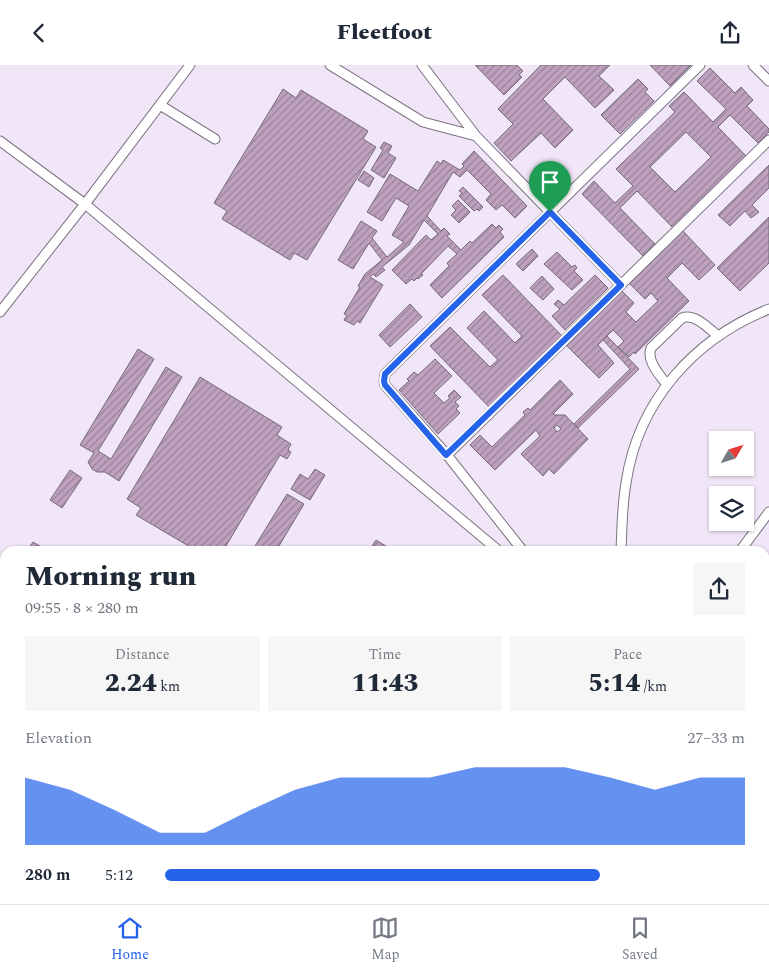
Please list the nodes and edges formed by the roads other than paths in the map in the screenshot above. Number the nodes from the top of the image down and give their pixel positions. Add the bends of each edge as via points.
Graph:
1 (190, 65) edge
2 (330, 65) edge
3 (422, 65) edge
4 (700, 65) edge
5 (753, 65) edge
6 (769, 81) edge
7 (160, 105) junction
8 (476, 136) junction
9 (215, 139) dead end
10 (769, 140) edge
11 (0, 141) edge
12 (86, 204) junction
13 (550, 212) junction
14 (621, 285) junction
15 (769, 309) edge
16 (0, 312) edge
17 (718, 335) junction
18 (667, 385) junction
19 (446, 455) junction
20 (769, 512) edge
21 (493, 546) edge
22 (519, 546) edge
23 (621, 546) edge
24 (744, 546) edge

1 - 7 lane
2 - 8 lane via 423,122
3 - 8 lane
4 - 13 lane
5 - 6 lane
7 - 9 lane
7 - 12 lane
8 - 13 lane
10 - 14 lane
11 - 12 lane
12 - 16 lane
12 - 21 lane
13 - 14 lane
13 - 19 lane via 385,374 385,385
14 - 19 lane
15 - 17 lane
17 - 18 lane via 690,358
17 - 18 lane via 693,317 682,318 652,348 649,357
18 - 23 lane via 648,415 631,459
19 - 22 lane
20 - 24 lane

